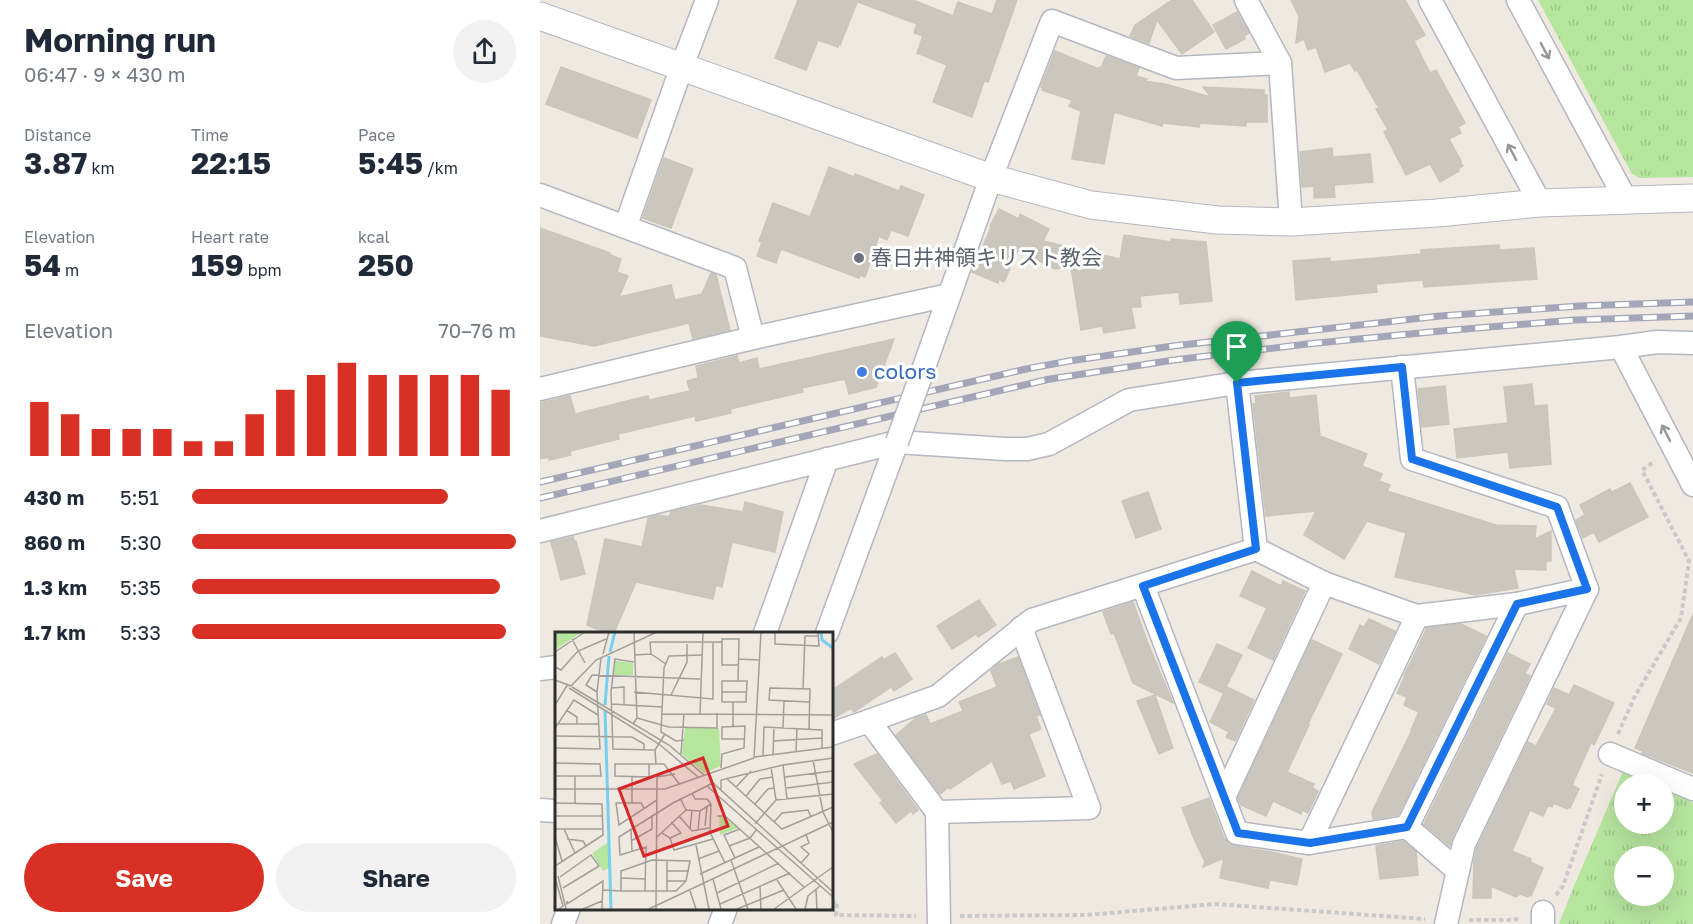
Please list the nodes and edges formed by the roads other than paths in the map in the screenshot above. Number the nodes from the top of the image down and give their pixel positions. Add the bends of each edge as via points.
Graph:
1 (707, 0) edge
2 (1246, 0) edge
3 (1430, 0) edge
4 (1518, 0) edge
5 (540, 16) edge
6 (1280, 63) junction
7 (682, 66) junction
8 (991, 178) junction
9 (540, 195) edge
10 (1693, 198) edge
11 (1626, 200) junction
12 (1540, 203) junction
13 (1291, 222) junction
14 (626, 225) junction
15 (949, 296) junction
16 (753, 338) junction
17 (1693, 343) edge
18 (1621, 347) junction
19 (1402, 367) junction
20 (1237, 383) junction
21 (540, 388) edge
22 (897, 442) junction
23 (827, 459) junction
24 (1693, 485) edge
25 (540, 531) edge
26 (1256, 549) junction
27 (1324, 583) junction
28 (1143, 586) junction
29 (1587, 589) junction
30 (1517, 604) junction
31 (1416, 616) junction
32 (1021, 628) junction
33 (765, 632) edge
34 (827, 632) edge
35 (555, 667) edge
36 (540, 669) edge
37 (869, 721) junction
38 (832, 734) edge
39 (1610, 754) dead end
40 (1693, 789) edge
41 (1224, 797) junction
42 (540, 810) edge
43 (555, 811) edge
44 (937, 812) junction
45 (1407, 827) junction
46 (1310, 843) junction
47 (1458, 871) junction
48 (569, 909) edge
49 (726, 909) edge
50 (563, 924) edge
51 (720, 924) edge
52 (939, 924) edge
53 (1446, 924) edge

1 - 7 street
2 - 6 street
12 -> 3 street
4 -> 11 street
5 - 7 street
6 - 8 street via 1176,68 1052,21
6 - 13 street
7 - 8 street
7 - 14 street
8 - 13 street via 1091,205 1217,220
8 - 15 street
9 - 14 street
10 - 11 street
11 - 12 street
12 - 13 street
14 - 16 street via 735,268
15 - 16 street
15 - 22 street, bridge
16 - 21 street
17 - 18 street
18 - 19 street
24 -> 18 street
19 - 20 street
19 - 29 street via 1412,459 1557,507
20 - 22 street via 1129,400 1049,444 1026,449
20 - 26 street
22 - 23 street
22 - 34 street
23 - 25 street
23 - 33 street
26 - 27 street
26 - 28 street
27 - 31 street
27 - 41 street
28 - 32 street via 1032,620
28 - 41 street
29 - 30 street
29 - 47 street via 1464,844
30 - 31 street
30 - 45 street
31 - 46 street
32 - 37 street via 938,696
32 - 44 street via 1089,808
35 - 36 street
37 - 38 street
37 - 44 street
39 - 40 street
41 - 46 street via 1238,833
42 - 43 street
44 - 52 street
45 - 46 street
45 - 47 street
47 - 53 street
48 - 50 street
49 - 51 street

